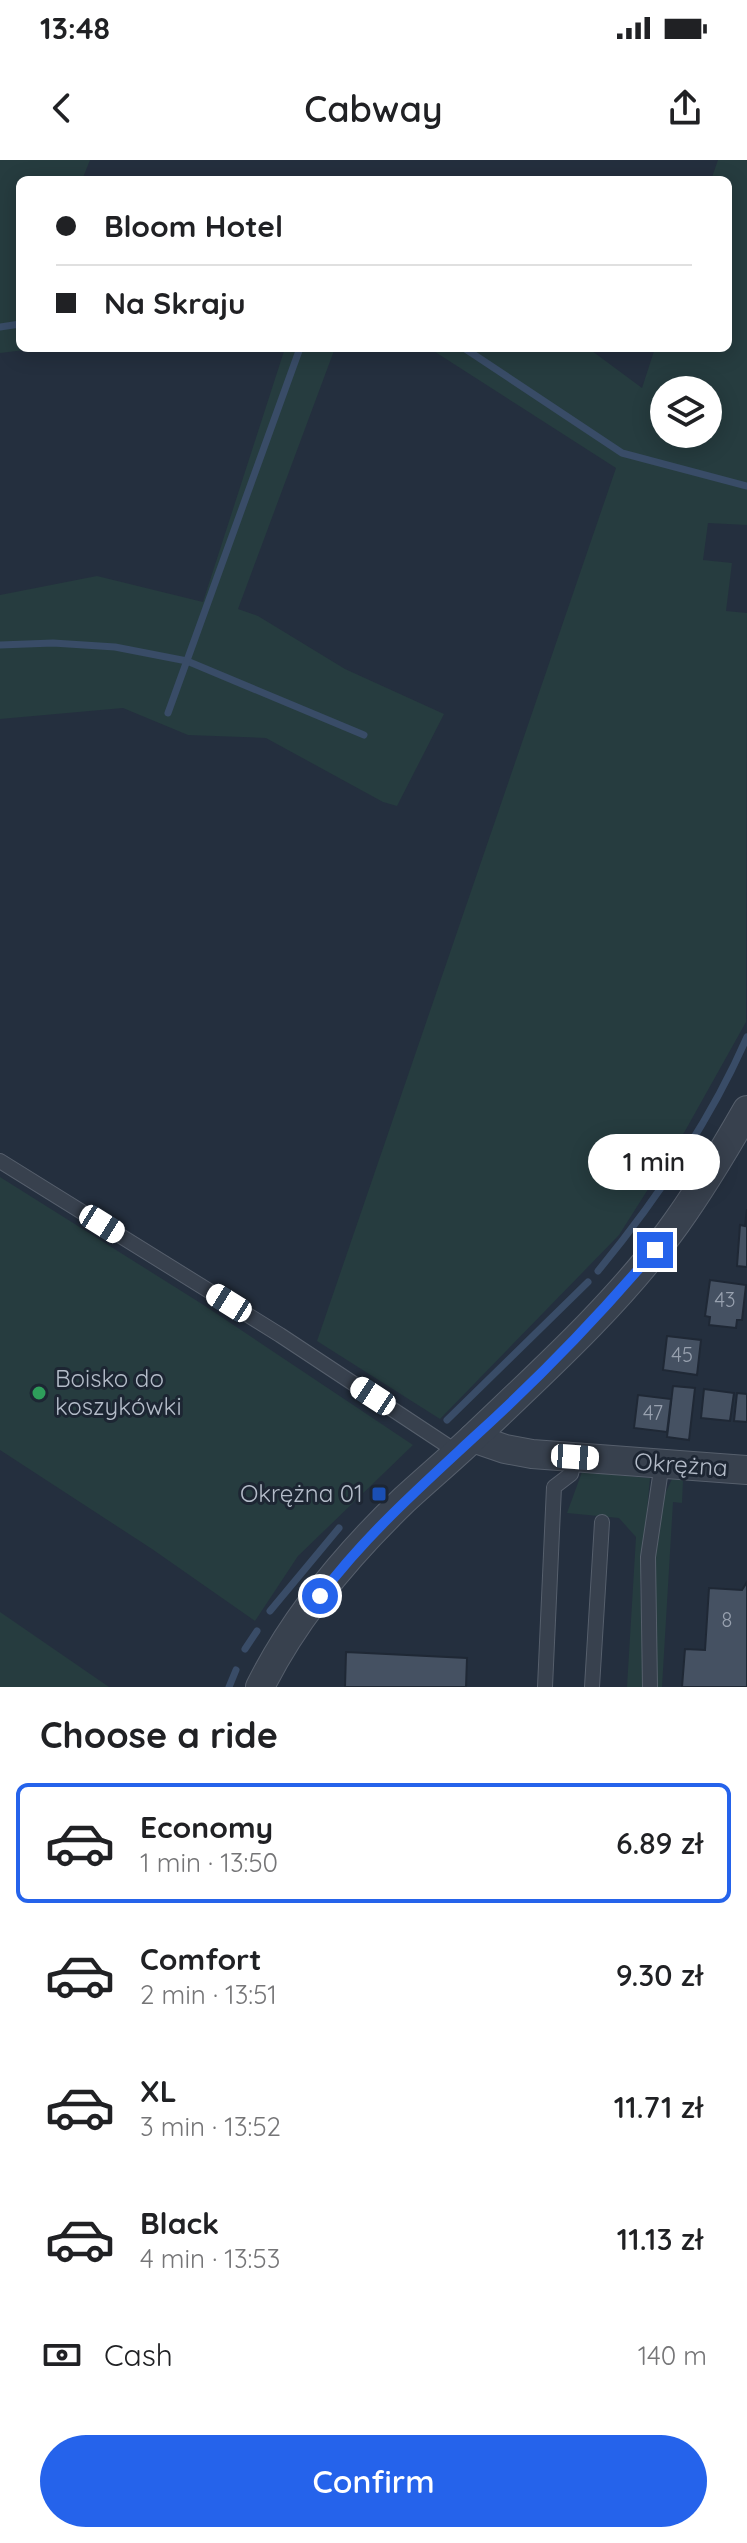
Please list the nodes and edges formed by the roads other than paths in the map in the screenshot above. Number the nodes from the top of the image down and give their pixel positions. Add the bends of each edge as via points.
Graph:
1 (747, 1110) edge
2 (0, 1161) edge
3 (465, 1445) junction
4 (575, 1457) junction
5 (662, 1463) junction
6 (747, 1470) edge
7 (602, 1522) dead end
8 (260, 1687) edge
9 (545, 1687) edge
10 (592, 1687) edge
11 (650, 1687) edge

1 - 3 street via 669,1232 627,1284
2 - 3 lane
3 - 4 street, Okrężna
3 - 8 street via 401,1503 333,1578 292,1631
4 - 5 street, Okrężna
4 - 9 lane via 571,1474 554,1487
5 - 6 street, Okrężna
5 - 11 lane via 648,1557
7 - 10 lane

